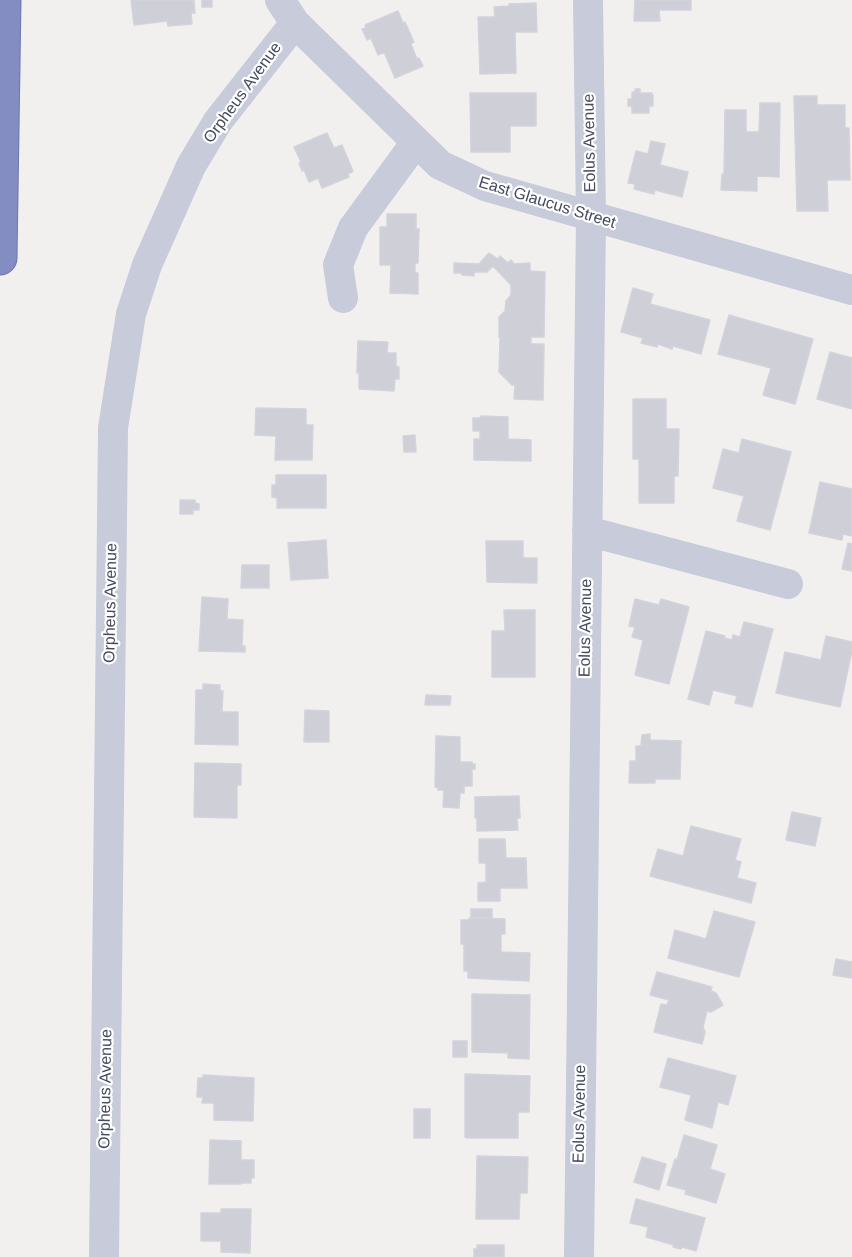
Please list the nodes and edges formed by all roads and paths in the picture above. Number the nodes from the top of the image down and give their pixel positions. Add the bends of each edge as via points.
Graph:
1 (4, 0) edge
2 (588, 0) edge
3 (287, 12) edge
4 (416, 142) junction
5 (591, 216) junction
6 (0, 258) edge
7 (852, 290) edge
8 (343, 298) dead end
9 (587, 531) junction
10 (788, 584) dead end
11 (104, 1257) edge
12 (579, 1257) edge

1 - 6 highway
2 - 5 street, Eolus Avenue
3 - 4 street, East Glaucus Street
3 - 11 street, Orpheus Avenue via 191,166 147,265 131,314 113,428
4 - 5 street, East Glaucus Street via 441,165 485,186
4 - 8 street via 352,228 338,265
5 - 7 street, East Glaucus Street
5 - 9 street, Eolus Avenue
9 - 10 street
9 - 12 street, Eolus Avenue

